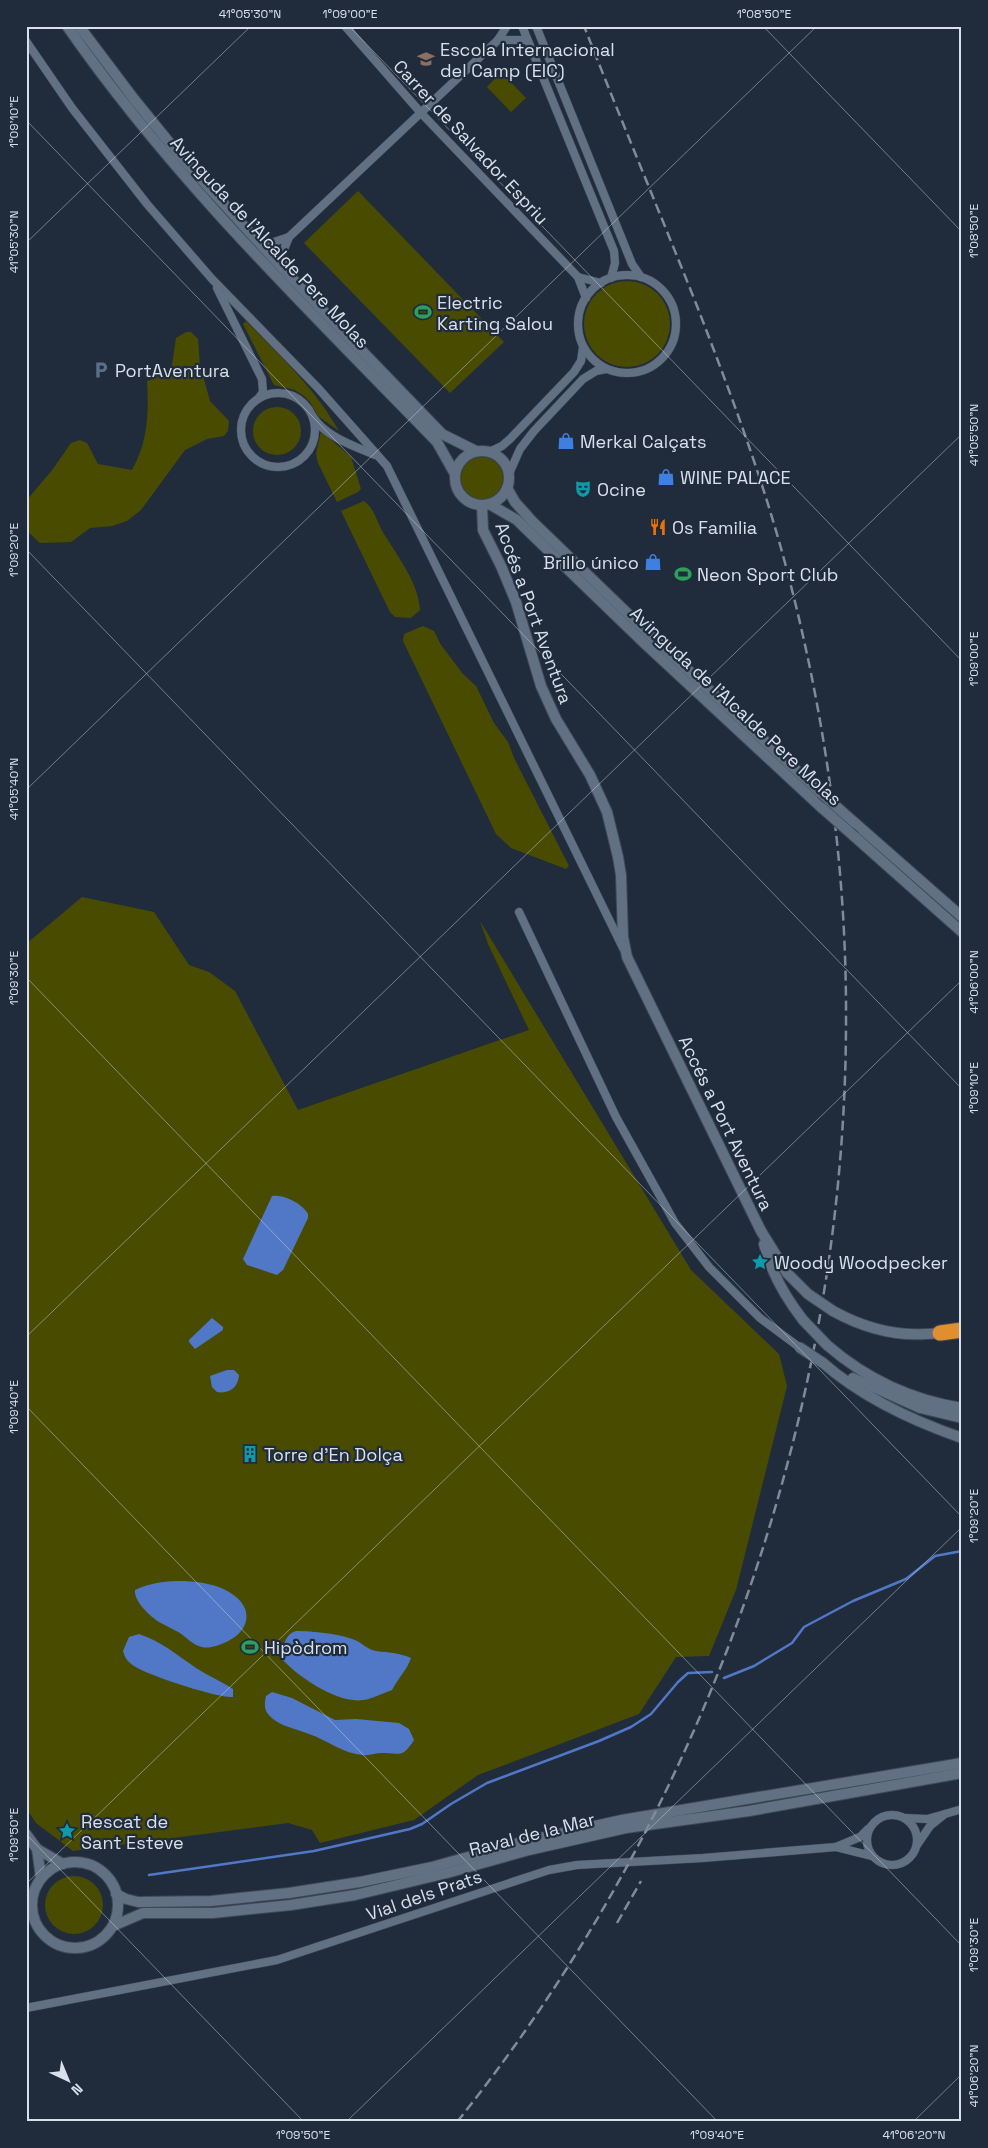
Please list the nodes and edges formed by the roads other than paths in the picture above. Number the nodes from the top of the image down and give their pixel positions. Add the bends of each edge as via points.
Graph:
1 (67, 26) edge
2 (345, 26) edge
3 (507, 26) edge
4 (522, 26) edge
5 (536, 26) edge
6 (80, 27) edge
7 (498, 40) junction
8 (527, 40) junction
9 (26, 41) edge
10 (421, 113) junction
11 (289, 237) junction
12 (259, 243) junction
13 (283, 269) junction
14 (578, 277) junction
15 (641, 277) junction
16 (611, 278) junction
17 (212, 279) junction
18 (601, 283) junction
19 (586, 298) junction
20 (583, 347) junction
21 (606, 368) junction
22 (257, 400) junction
23 (309, 409) junction
24 (476, 451) junction
25 (489, 452) junction
26 (379, 457) junction
27 (455, 474) junction
28 (509, 474) junction
29 (507, 488) junction
30 (485, 505) junction
31 (519, 912) dead end
32 (962, 917) edge
33 (962, 932) edge
34 (627, 957) junction
35 (761, 1231) junction
36 (962, 1323) edge
37 (962, 1330) edge
38 (940, 1333) junction
39 (799, 1347) joint
40 (823, 1364) junction
41 (962, 1408) edge
42 (962, 1418) edge
43 (962, 1438) edge
44 (962, 1762) edge
45 (962, 1773) edge
46 (962, 1808) edge
47 (945, 1814) junction
48 (902, 1818) junction
49 (873, 1824) junction
50 (26, 1834) edge
51 (836, 1847) junction
52 (916, 1847) junction
53 (37, 1849) junction
54 (872, 1856) junction
55 (63, 1864) junction
56 (41, 1878) junction
57 (30, 1893) edge
58 (116, 1894) junction
59 (31, 1923) edge
60 (113, 1926) junction
61 (26, 2008) edge

1 - 27 street, Avinguda de l'Alcalde Pere Molas via 172,162 250,249 437,442
2 - 10 street, Carrer de Salvador Espriu
3 - 7 street
4 - 8 street
5 - 15 street via 632,264
6 - 12 street, Avinguda de l'Alcalde Pere Molas via 181,157
7 - 8 street
7 - 10 street
8 - 16 street via 614,251
9 - 17 street via 111,160
10 - 11 street
10 - 14 street, Carrer de Salvador Espriu
11 - 12 street
11 - 13 street via 283,252
12 - 13 street, Avinguda de l'Alcalde Pere Molas
13 - 24 street, Avinguda de l'Alcalde Pere Molas via 442,434
14 - 18 street
14 - 19 street, Carrer de Salvador Espriu
15 - 16 street
15 - 21 street via 656,284 671,302 676,317 673,343 660,360 646,370 622,373
16 - 18 street
17 - 22 street via 262,379 263,392
17 - 26 street, Accés a Port Aventura via 318,388
18 - 19 street
19 - 20 street via 578,326
20 - 21 street via 589,356
20 - 25 street via 581,361 574,372 510,439
21 - 28 street via 582,379 534,431 520,449
22 - 23 street via 279,393 290,395
22 - 23 street via 243,418 241,438 255,460 274,468 294,464 309,450 315,430
23 - 26 street via 318,423 345,442
24 - 25 street
24 - 27 street via 464,458
25 - 28 street via 502,460
26 - 34 street, Accés a Port Aventura via 387,466
27 - 30 street via 460,495 471,503
28 - 29 street
29 - 30 street via 501,497
29 - 32 street, Avinguda de l'Alcalde Pere Molas, bridge via 532,521 657,641 855,824
30 - 33 street, Avinguda de l'Alcalde Pere Molas, bridge via 517,520 526,528 822,808
30 - 34 street, Accés a Port Aventura via 483,530 511,588 541,686 556,719 590,775 606,812 621,875 623,937
31 - 39 street via 616,1117 675,1223 709,1268 760,1318
34 - 35 street, Accés a Port Aventura
35 - 38 street, Accés a Port Aventura, bridge via 787,1273 808,1294 833,1311 860,1324 894,1334
35 - 41 street, bridge via 768,1262 788,1299 827,1345 852,1365 882,1382 921,1398
36 - 38 street
37 - 38 highway
39 - 40 street, bridge
40 - 42 street via 902,1401
40 - 43 street via 841,1379 881,1401
44 - 58 street, Raval de la Mar via 622,1820 360,1882 211,1901 138,1902
45 - 60 street, Raval de la Mar via 749,1811 626,1828 354,1895 213,1913 143,1913
46 - 47 street, Vial dels Prats
47 - 48 street, Vial dels Prats via 927,1819
47 - 52 street, Vial dels Prats via 930,1826
48 - 49 street, Vial dels Prats via 887,1816
48 - 52 street via 914,1830
49 - 51 street, Vial dels Prats via 860,1837
49 - 54 street via 867,1840
50 - 53 street
51 - 54 street, Vial dels Prats
51 - 61 street, Vial dels Prats via 558,1868 277,1960
52 - 54 street, Vial dels Prats via 908,1858 897,1864 885,1864
53 - 55 street
53 - 56 street
55 - 56 street, Raval de la Mar
55 - 58 street via 80,1862 96,1868 109,1879
56 - 57 street, Raval de la Mar
57 - 59 street, Raval de la Mar
58 - 60 street via 118,1907
59 - 60 street, Raval de la Mar via 54,1944 74,1949 100,1941

